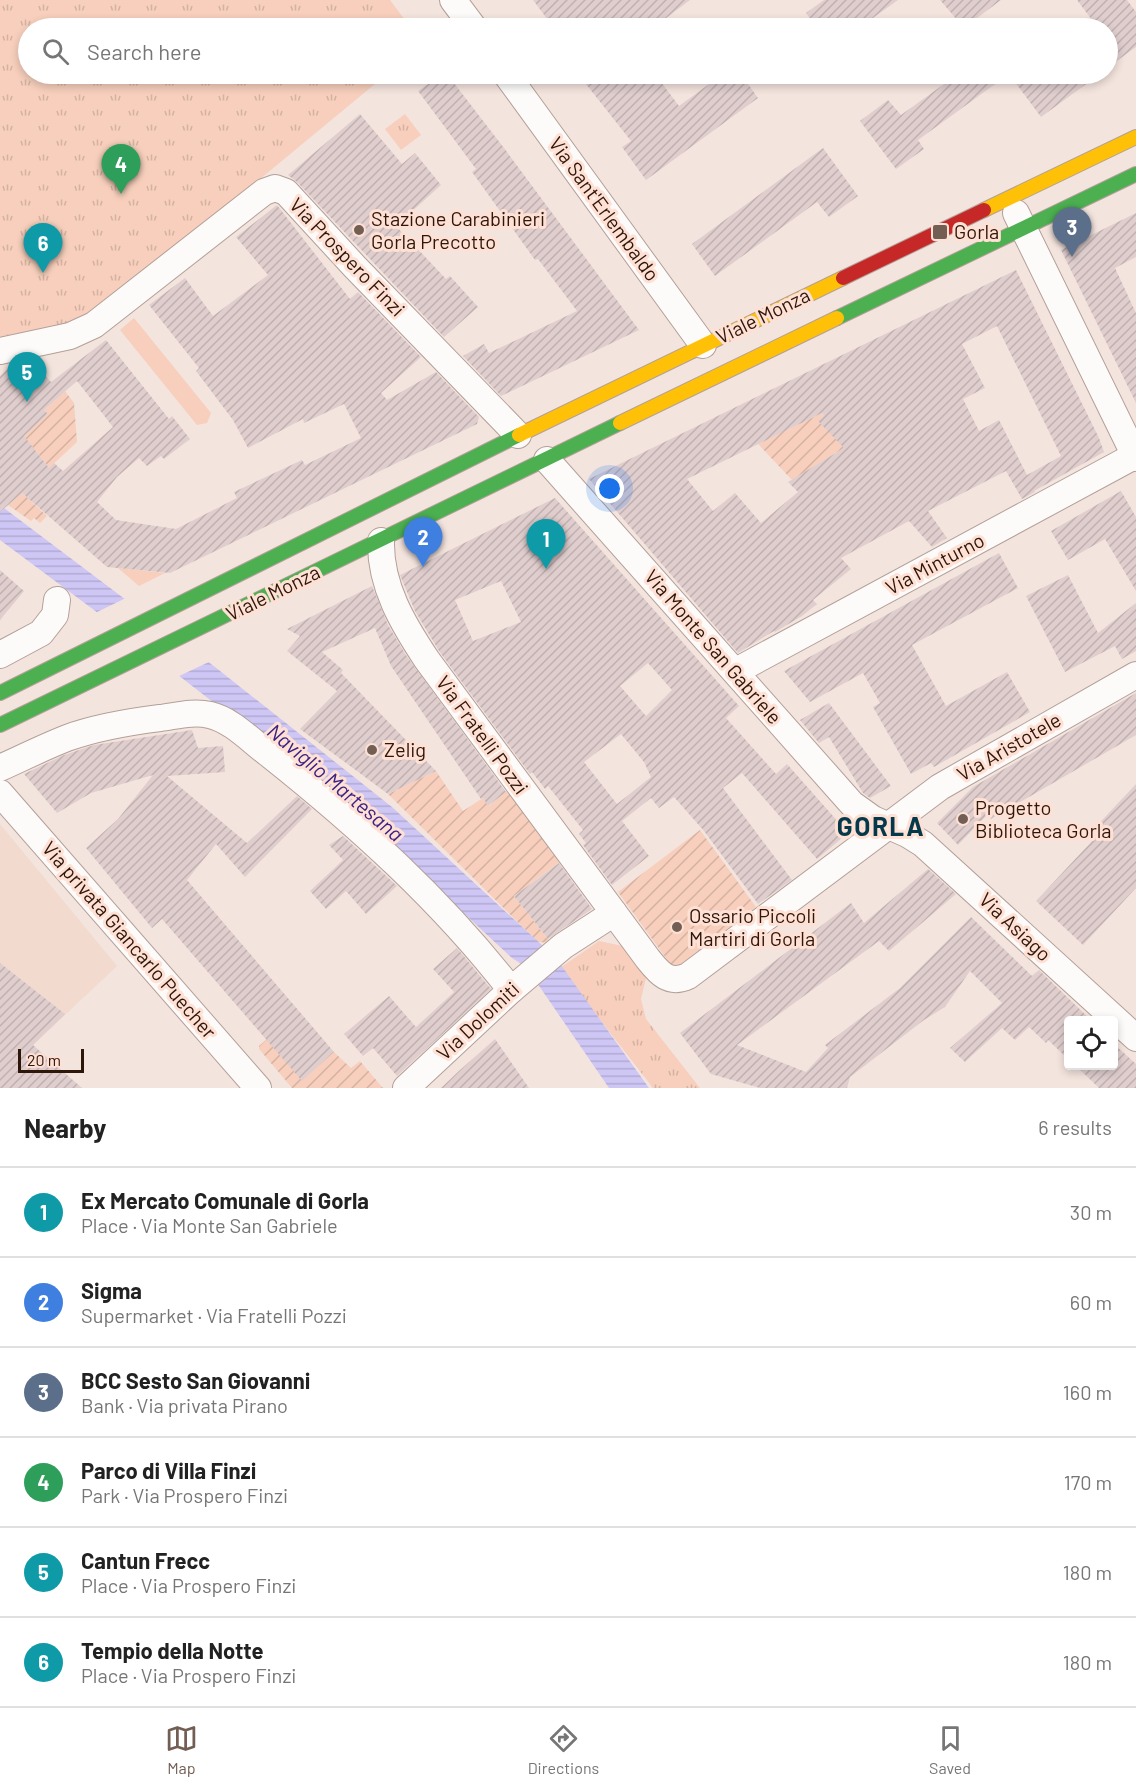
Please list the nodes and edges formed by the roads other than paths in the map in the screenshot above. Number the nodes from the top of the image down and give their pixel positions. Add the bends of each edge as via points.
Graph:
1 (453, 0) edge
2 (466, 18) edge
3 (513, 84) edge
4 (1136, 136) edge
5 (1136, 174) edge
6 (1009, 198) junction
7 (1024, 227) junction
8 (703, 345) junction
9 (10, 349) edge
10 (518, 435) junction
11 (1136, 456) edge
12 (547, 460) junction
13 (381, 542) junction
14 (57, 600) dead end
15 (0, 655) edge
16 (736, 671) junction
17 (1136, 675) edge
18 (0, 693) edge
19 (0, 725) edge
20 (0, 768) edge
21 (0, 793) edge
22 (888, 826) junction
23 (614, 913) junction
24 (763, 919) joint
25 (518, 984) junction
26 (1136, 1038) edge
27 (258, 1088) edge
28 (405, 1088) edge

1 - 2 street
3 - 8 street, Via Sant'Erlembaldo
4 - 6 main road, Viale Monza
5 - 7 main road, Viale Monza
6 - 7 street
6 - 8 main road, Viale Monza
7 - 11 street
7 - 12 main road, Viale Monza
8 - 10 main road, Viale Monza
9 - 10 street, Via Prospero Finzi via 70,336 94,325 264,192 275,188 285,192
10 - 12 main road
10 - 18 main road, Viale Monza
11 - 16 street, Via Minturno
12 - 13 main road, Viale Monza
12 - 16 street, Via Monte San Gabriele
13 - 19 main road, Viale Monza
13 - 23 street, Via Fratelli Pozzi via 381,564 388,587 420,649
14 - 15 street via 55,615 41,633
16 - 22 street, Via Monte San Gabriele via 846,798
17 - 22 street, Via Aristotele via 951,780
20 - 25 street via 65,739 101,728 194,714 218,718 307,785 416,883
21 - 27 street, Via privata Giancarlo Puecher
22 - 24 street, Via Aristotele
22 - 26 street, Via Asiago via 924,844
23 - 24 street, Via Fratelli Pozzi via 655,968 671,980 688,976
23 - 25 street, Via Dolomiti via 558,950
25 - 28 street, Via Dolomiti

